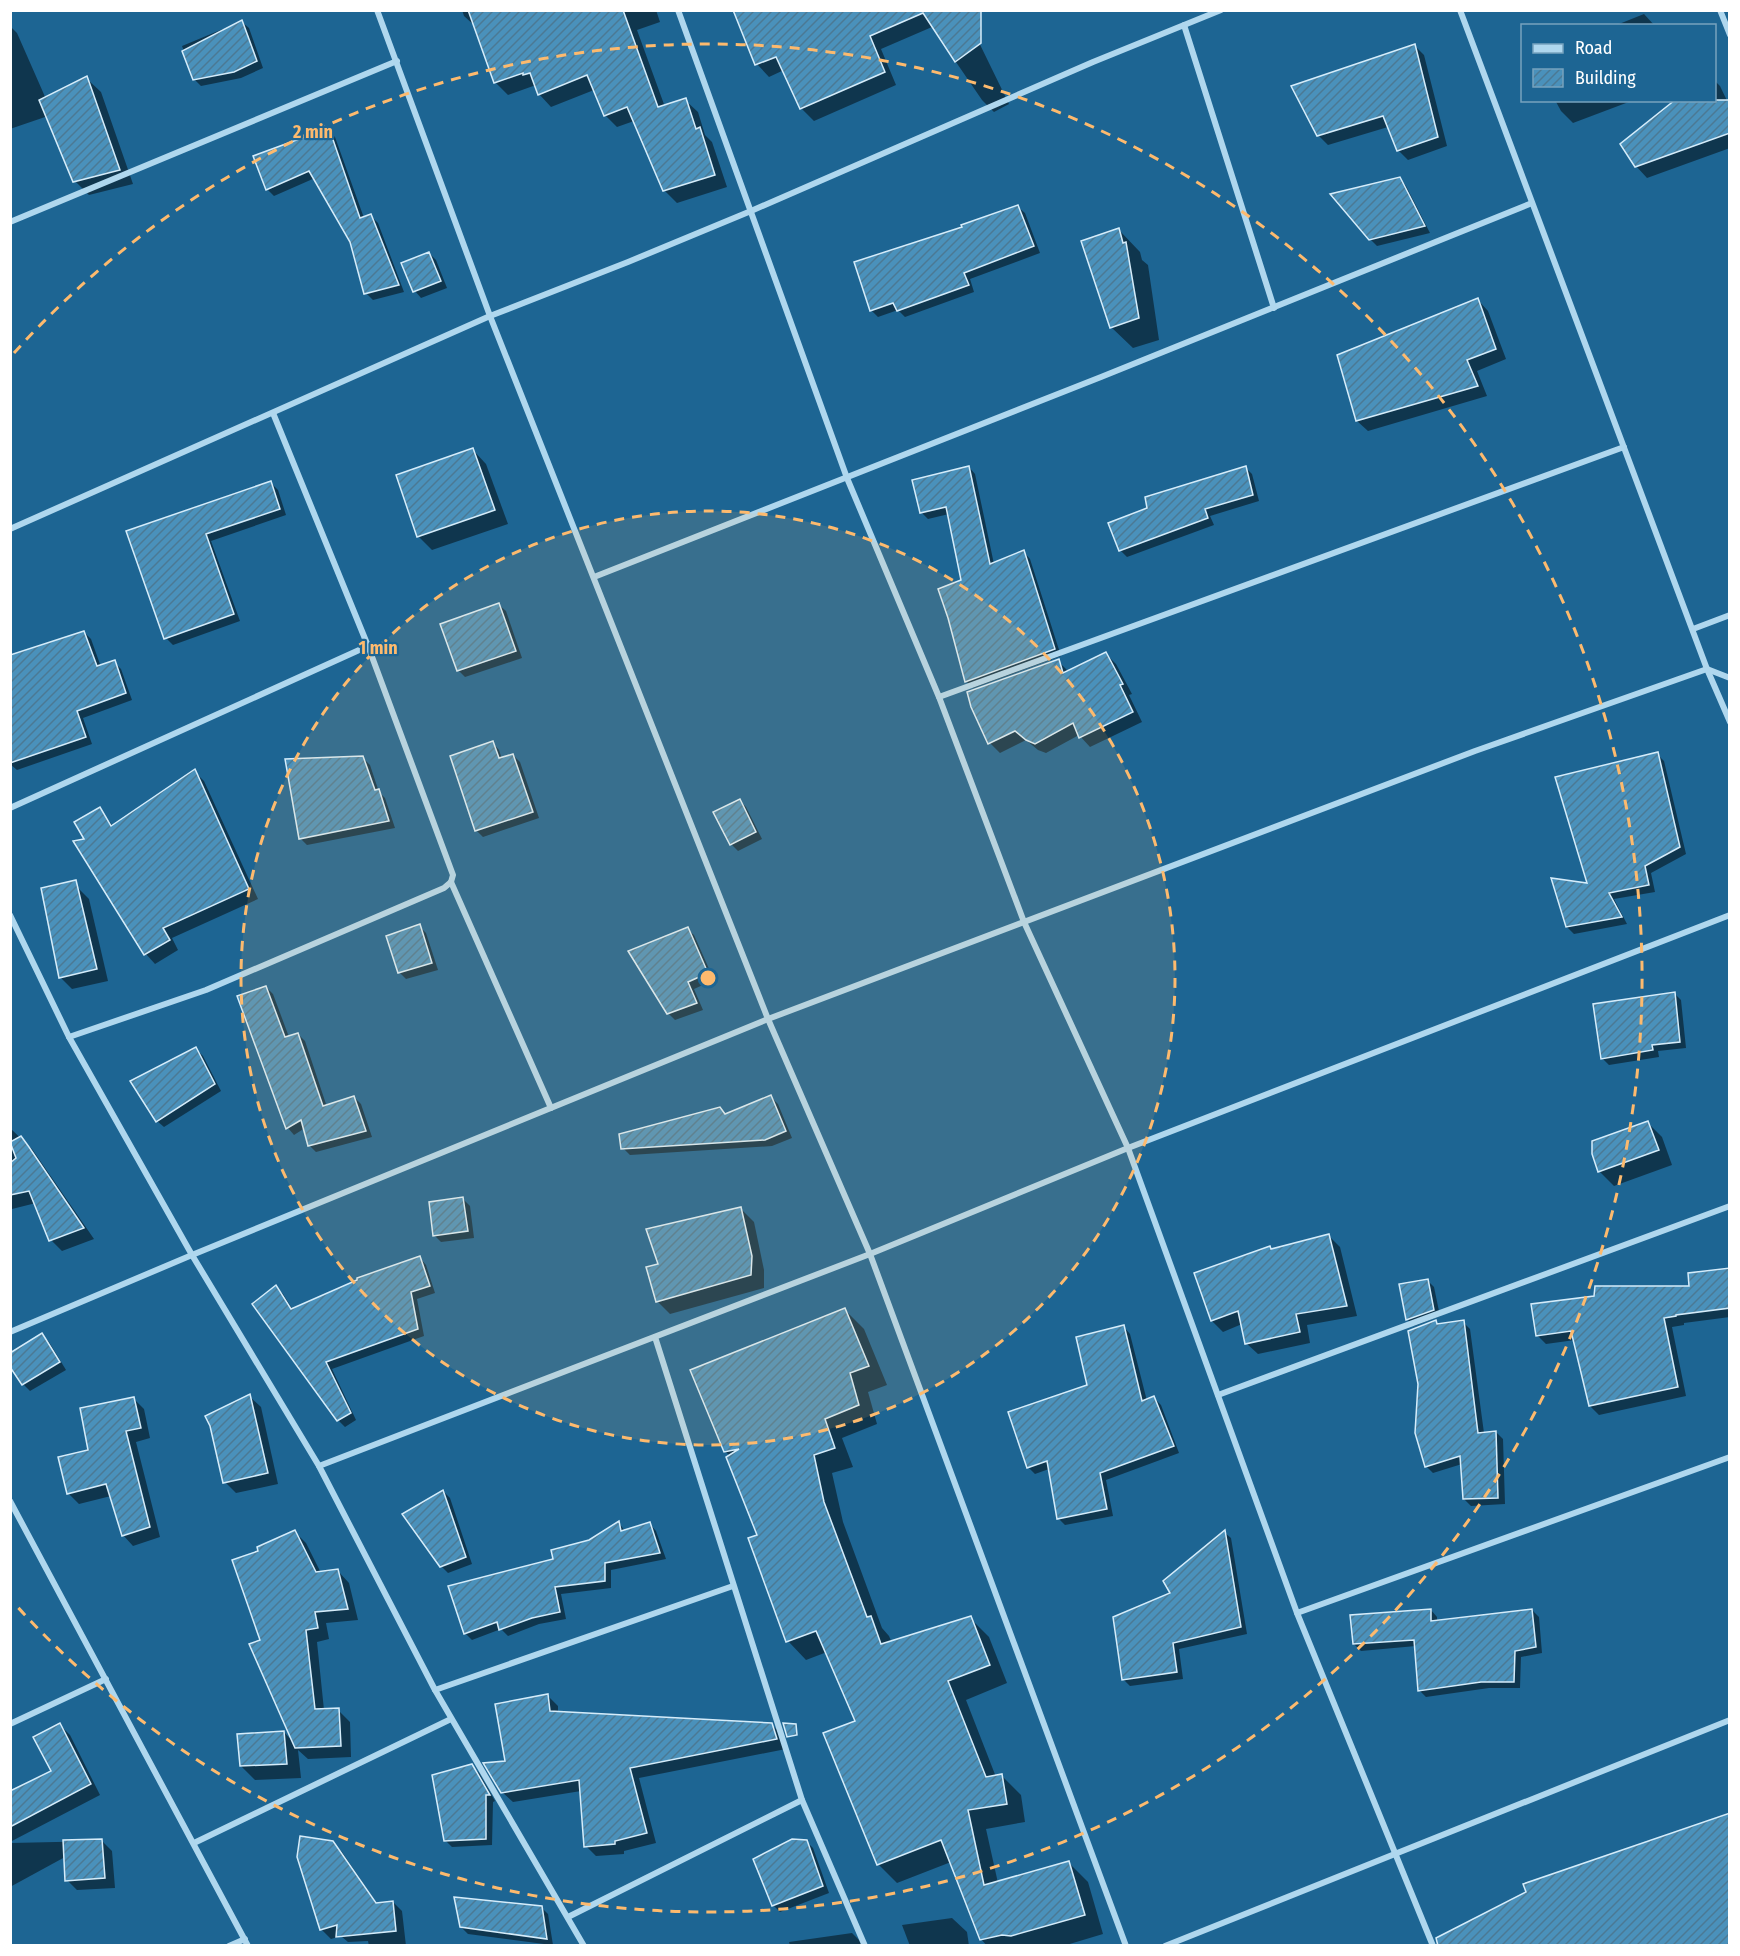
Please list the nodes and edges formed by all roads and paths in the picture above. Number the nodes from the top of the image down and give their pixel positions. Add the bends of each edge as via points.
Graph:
1 (377, 10) edge
2 (678, 10) edge
3 (1221, 10) edge
4 (1460, 10) edge
5 (1720, 10) edge
6 (1184, 26) junction
7 (1730, 35) edge
8 (397, 62) junction
9 (1532, 203) junction
10 (751, 211) junction
11 (10, 222) edge
12 (1274, 308) junction
13 (490, 316) junction
14 (273, 413) junction
15 (1624, 447) junction
16 (847, 478) junction
17 (10, 529) edge
18 (594, 577) junction
19 (1730, 615) edge
20 (1693, 629) junction
21 (368, 646) junction
22 (1707, 669) junction
23 (1730, 678) edge
24 (939, 698) junction
25 (1730, 722) edge
26 (10, 808) edge
27 (451, 882) junction
28 (10, 915) edge
29 (1730, 915) edge
30 (1024, 922) junction
31 (768, 1019) junction
32 (69, 1037) junction
33 (551, 1108) junction
34 (1128, 1148) junction
35 (1730, 1206) edge
36 (870, 1254) junction
37 (192, 1255) junction
38 (10, 1332) edge
39 (655, 1337) junction
40 (1218, 1395) junction
41 (1730, 1457) edge
42 (319, 1466) junction
43 (10, 1501) edge
44 (733, 1586) junction
45 (1297, 1613) junction
46 (106, 1679) junction
47 (435, 1690) junction
48 (451, 1719) junction
49 (1730, 1720) edge
50 (10, 1724) edge
51 (802, 1800) junction
52 (194, 1843) junction
53 (1397, 1854) junction
54 (568, 1917) junction
55 (246, 1942) edge
56 (229, 1946) edge
57 (584, 1946) edge
58 (865, 1946) edge
59 (1126, 1946) edge
60 (1165, 1946) edge
61 (1433, 1946) edge

1 - 8 street
2 - 10 street
3 - 6 street
4 - 9 street
5 - 7 street
6 - 10 street
6 - 12 street
8 - 11 street
8 - 13 street
9 - 12 street
9 - 15 street
10 - 13 street
10 - 16 street
12 - 16 street
13 - 14 street
13 - 18 street
14 - 17 street
14 - 21 street
15 - 20 street
15 - 24 street
16 - 18 street
16 - 24 street
18 - 31 street
19 - 20 street
20 - 22 street
21 - 26 street
21 - 27 street via 453,875
22 - 23 street
22 - 25 street
22 - 30 street via 1475,751
24 - 30 street
27 - 32 street via 206,990
27 - 33 street
28 - 32 street
29 - 34 street
30 - 31 street
30 - 34 street
31 - 33 street
31 - 36 street
32 - 37 street
33 - 37 street
34 - 36 street
34 - 40 street
35 - 40 street
36 - 39 street
36 - 59 street
37 - 38 street
37 - 42 street
39 - 42 street
39 - 44 street
40 - 45 street
41 - 45 street
42 - 47 street
43 - 46 street
44 - 47 street
44 - 51 street
45 - 53 street
46 - 50 street
46 - 52 street
47 - 48 street
48 - 52 street
48 - 54 street
49 - 53 street
51 - 54 street
51 - 58 street
52 - 55 street
53 - 60 street
53 - 61 street
54 - 57 street
55 - 56 street

